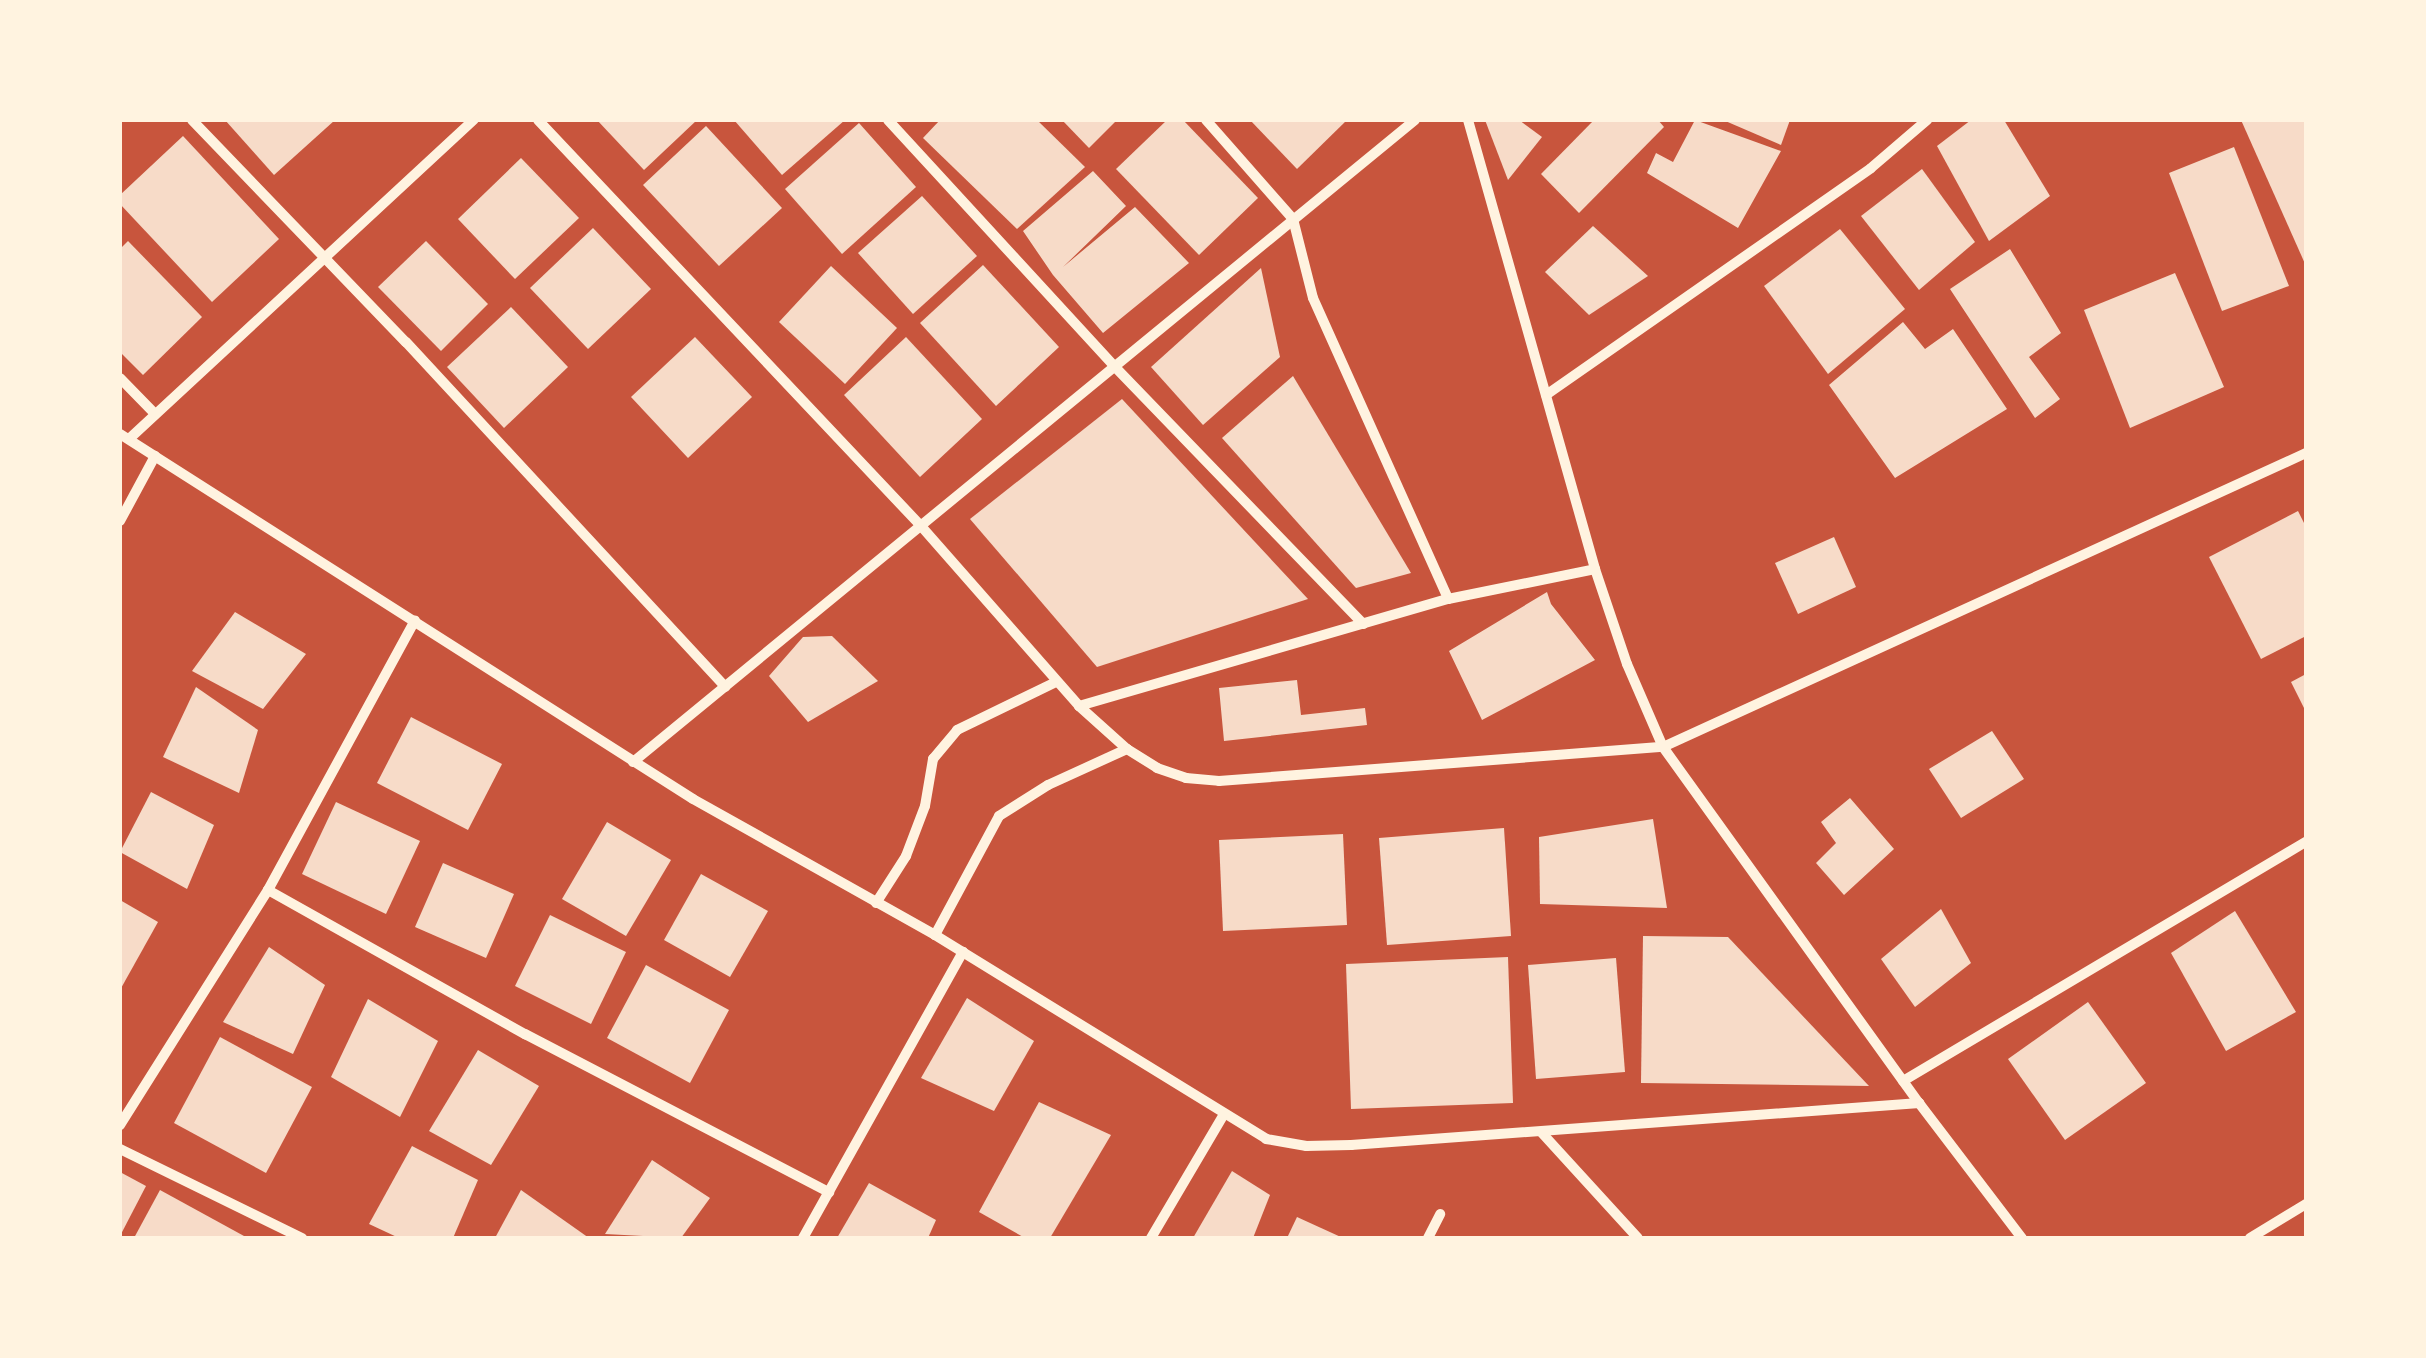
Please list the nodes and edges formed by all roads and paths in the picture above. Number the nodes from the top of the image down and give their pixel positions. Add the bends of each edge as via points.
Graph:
1 (192, 120) edge
2 (474, 120) edge
3 (538, 120) edge
4 (888, 120) edge
5 (1206, 120) edge
6 (1414, 120) edge
7 (1468, 120) edge
8 (1928, 120) edge
9 (1293, 218) junction
10 (323, 257) junction
11 (1116, 368) junction
12 (120, 378) edge
13 (1546, 395) junction
14 (156, 414) junction
15 (125, 437) edge
16 (2306, 453) edge
17 (155, 456) junction
18 (120, 521) edge
19 (921, 526) junction
20 (1595, 569) junction
21 (1448, 599) junction
22 (416, 620) junction
23 (1363, 624) junction
24 (1056, 682) junction
25 (725, 688) junction
26 (1079, 706) junction
27 (1664, 747) junction
28 (1127, 750) junction
29 (633, 762) junction
30 (2306, 842) edge
31 (268, 890) junction
32 (876, 903) junction
33 (935, 935) junction
34 (963, 952) junction
35 (1903, 1081) junction
36 (1919, 1103) junction
37 (1224, 1114) junction
38 (120, 1125) edge
39 (1542, 1133) junction
40 (120, 1149) edge
41 (829, 1192) junction
42 (2306, 1204) edge
43 (1440, 1214) dead end
44 (302, 1238) edge
45 (802, 1238) edge
46 (1151, 1238) edge
47 (1428, 1238) edge
48 (1638, 1238) edge
49 (2022, 1238) edge
50 (2250, 1238) edge

1 - 10 street
2 - 10 street
3 - 19 street
4 - 11 street
5 - 9 street
6 - 9 street
7 - 13 street
8 - 13 street via 1872,168
9 - 11 street
9 - 21 street via 1313,298
10 - 14 street
10 - 25 street
11 - 19 street
11 - 23 street
12 - 14 street
13 - 20 street
14 - 15 street
15 - 17 street
16 - 27 street
17 - 18 street
17 - 22 street
19 - 24 street
19 - 25 street
20 - 21 street
20 - 27 street
21 - 23 street
22 - 29 street
22 - 31 street
23 - 26 street
24 - 26 street
24 - 32 street via 957,730 934,760 926,806 906,856
25 - 29 street
26 - 28 street
27 - 28 street via 1220,781 1186,778
27 - 35 street
28 - 33 street via 1048,785 999,816
29 - 32 street
30 - 35 street
31 - 38 street
31 - 41 street
32 - 33 street
33 - 34 street
34 - 37 street
34 - 41 street
35 - 36 street
36 - 39 street
36 - 49 street
37 - 39 street via 1266,1139 1306,1146
37 - 46 street
39 - 48 street
40 - 44 street
41 - 45 street
42 - 50 street
43 - 47 street

